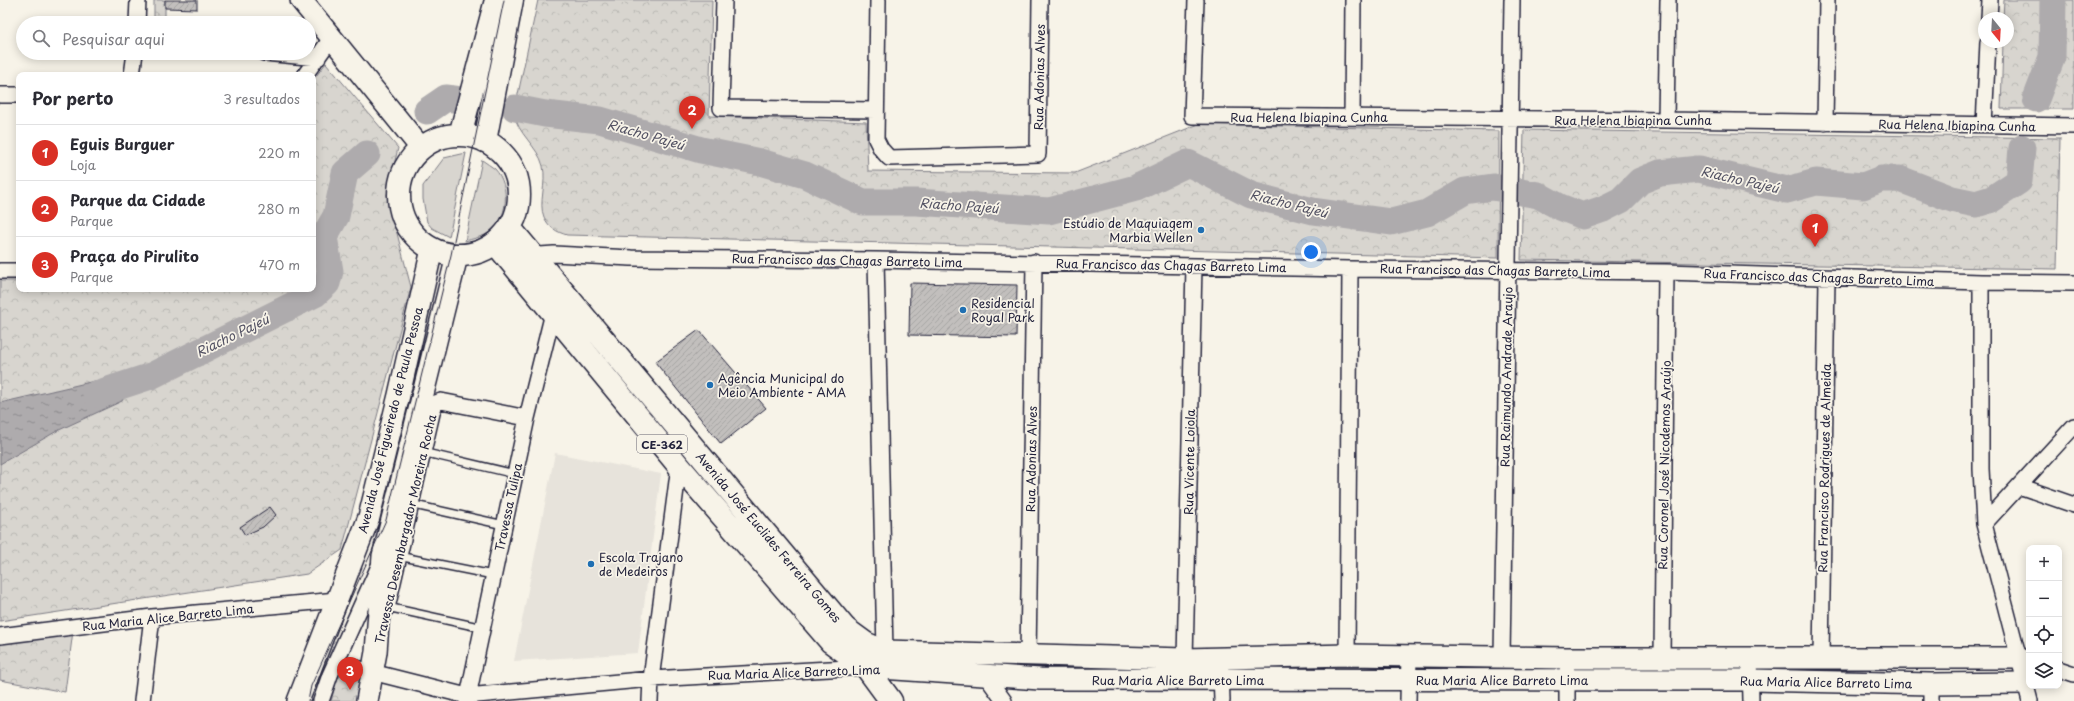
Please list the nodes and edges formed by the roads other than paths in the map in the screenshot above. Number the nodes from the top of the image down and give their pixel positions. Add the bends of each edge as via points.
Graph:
1 (138, 0) edge
2 (301, 0) edge
3 (496, 0) edge
4 (512, 0) edge
5 (724, 0) edge
6 (878, 0) edge
7 (1040, 0) edge
8 (1196, 0) edge
9 (1353, 0) edge
10 (1512, 0) edge
11 (1668, 0) edge
12 (1827, 0) edge
13 (1990, 0) edge
14 (1989, 12) edge
15 (138, 16) edge
16 (314, 16) edge
17 (316, 18) edge
18 (332, 37) junction
19 (1988, 48) edge
20 (318, 58) joint
21 (134, 60) edge
22 (132, 72) edge
23 (306, 72) edge
24 (0, 95) edge
25 (16, 96) edge
26 (876, 110) junction
27 (1352, 118) junction
28 (1511, 120) junction
29 (1666, 120) junction
30 (1825, 123) junction
31 (1984, 125) junction
32 (2074, 126) edge
33 (460, 135) junction
34 (485, 140) junction
35 (422, 148) junction
36 (510, 228) junction
37 (432, 249) junction
38 (502, 251) junction
39 (534, 255) junction
40 (457, 256) junction
41 (876, 260) junction
42 (1034, 262) junction
43 (1194, 266) junction
44 (1350, 269) junction
45 (1508, 270) junction
46 (0, 271) edge
47 (16, 271) edge
48 (1666, 272) junction
49 (1827, 278) junction
50 (1981, 282) junction
51 (2074, 282) edge
52 (554, 313) junction
53 (527, 418) junction
54 (2074, 426) edge
55 (422, 452) junction
56 (679, 466) junction
57 (515, 474) junction
58 (2019, 486) junction
59 (410, 504) junction
60 (2074, 505) edge
61 (1984, 524) junction
62 (504, 525) junction
63 (391, 556) junction
64 (493, 576) junction
65 (337, 600) junction
66 (387, 607) junction
67 (152, 617) junction
68 (844, 627) junction
69 (484, 628) junction
70 (0, 636) edge
71 (885, 651) junction
72 (376, 652) junction
73 (1028, 656) junction
74 (1347, 656) junction
75 (1409, 656) junction
76 (1502, 657) junction
77 (1750, 657) junction
78 (1821, 657) junction
79 (1567, 658) junction
80 (1662, 658) junction
81 (1186, 659) junction
82 (1221, 659) junction
83 (2024, 659) edge
84 (336, 663) junction
85 (866, 667) junction
86 (2062, 670) edge
87 (372, 672) junction
88 (2026, 674) edge
89 (2074, 674) edge
90 (986, 676) junction
91 (651, 679) junction
92 (1408, 680) junction
93 (1751, 680) junction
94 (2028, 689) edge
95 (1221, 691) edge
96 (1567, 691) edge
97 (1931, 693) edge
98 (467, 699) edge
99 (142, 701) edge
100 (298, 701) edge
101 (321, 701) edge
102 (367, 701) edge
103 (650, 701) edge
104 (891, 701) edge
105 (1004, 701) edge
106 (1408, 701) edge
107 (1751, 701) edge

1 - 15 street
2 - 16 street
3 - 33 main road
4 - 34 main road
5 - 26 street via 721,108
6 - 26 street
7 - 26 street, Rua Adonias Alves via 1038,154 889,158 876,139
8 - 27 street, Rua Helena Ibiapina Cunha via 1192,116
9 - 27 street
10 - 28 street, Rua Raimundo Andrade Araujo
11 - 29 street
12 - 30 street
13 - 14 street
17 - 18 street
18 - 20 street
18 - 35 street
19 - 31 street
20 - 23 street
21 - 22 street
24 - 25 street
27 - 28 street, Rua Helena Ibiapina Cunha
28 - 29 street, Rua Helena Ibiapina Cunha
28 - 45 street, Rua Raimundo Andrade Araujo
29 - 30 street, Rua Helena Ibiapina Cunha
30 - 31 street, Rua Helena Ibiapina Cunha
31 - 32 street, Rua Helena Ibiapina Cunha
33 - 34 main road
33 - 35 main road via 440,139
34 - 36 main road via 499,150 518,178 518,212
35 - 37 main road via 408,164 400,182 399,202 404,221 416,237
36 - 38 main road
36 - 39 main road, Avenida José Euclides Ferreira Gomes / CE-362
37 - 40 main road
37 - 65 street, Avenida José Figueiredo de Paula Pessoa via 369,518
38 - 39 street, Rua Francisco das Chagas Barreto Lima
38 - 40 main road
38 - 52 main road, Avenida José Euclides Ferreira Gomes / CE-362
39 - 41 street, Rua Francisco das Chagas Barreto Lima
39 - 68 main road, Avenida José Euclides Ferreira Gomes / CE-362
40 - 63 street
41 - 42 street, Rua Francisco das Chagas Barreto Lima
41 - 71 street
42 - 43 street, Rua Francisco das Chagas Barreto Lima
42 - 73 street, Rua Adonias Alves
43 - 44 street, Rua Francisco das Chagas Barreto Lima
43 - 81 street, Rua Vicente Loiola
44 - 45 street, Rua Francisco das Chagas Barreto Lima
44 - 74 street
45 - 48 street, Rua Francisco das Chagas Barreto Lima
45 - 76 street, Rua Raimundo Andrade Araujo
46 - 47 street
48 - 49 street, Rua Francisco das Chagas Barreto Lima
48 - 80 street, Rua Coronel José Nicodemos Araújo
49 - 50 street, Rua Francisco das Chagas Barreto Lima
49 - 78 street, Rua Francisco Rodrigues de Almeida
50 - 51 street, Rua Francisco das Chagas Barreto Lima
50 - 61 street via 1981,469
52 - 53 street, Travessa Tulipa
52 - 56 main road, Avenida José Euclides Ferreira Gomes / CE-362
53 - 55 street, Travessa Desembargador Moreira Rocha via 441,401 436,403 433,409
53 - 57 street, Travessa Tulipa
54 - 58 street
55 - 57 lane
55 - 59 street, Travessa Desembargador Moreira Rocha
56 - 85 main road, Avenida José Euclides Ferreira Gomes / CE-362 via 831,642
56 - 91 street
57 - 62 street, Travessa Tulipa
58 - 60 street
58 - 61 street
59 - 62 lane
59 - 63 street, Travessa Desembargador Moreira Rocha
61 - 83 street
62 - 64 street, Travessa Tulipa
63 - 64 lane
63 - 66 street, Travessa Desembargador Moreira Rocha
63 - 72 street
63 - 84 street
64 - 69 street, Travessa Tulipa
65 - 67 street, Rua Maria Alice Barreto Lima
65 - 100 street, Avenida José Figueiredo de Paula Pessoa
66 - 69 lane
66 - 72 street, Travessa Desembargador Moreira Rocha
67 - 70 street, Rua Maria Alice Barreto Lima
67 - 99 street
68 - 71 street, Rua Maria Alice Barreto Lima via 866,643
68 - 85 main road, Avenida José Euclides Ferreira Gomes / CE-362
69 - 98 street, Travessa Tulipa
71 - 73 street, Rua Maria Alice Barreto Lima
71 - 85 street
72 - 87 street
73 - 81 street, Rua Maria Alice Barreto Lima
74 - 75 street, Rua Maria Alice Barreto Lima
74 - 82 street, Rua Maria Alice Barreto Lima
75 - 76 street, Rua Maria Alice Barreto Lima
75 - 92 street
76 - 79 street, Rua Maria Alice Barreto Lima
77 - 78 street, Rua Maria Alice Barreto Lima
77 - 80 street, Rua Maria Alice Barreto Lima
77 - 93 street
78 - 83 street, Rua Maria Alice Barreto Lima
79 - 80 street, Rua Maria Alice Barreto Lima
79 - 96 street
81 - 82 street, Rua Maria Alice Barreto Lima
82 - 95 street
83 - 88 street
84 - 87 street, Rua Maria Alice Barreto Lima
84 - 101 street
85 - 90 street, Rua Maria Alice Barreto Lima
85 - 91 street, Rua Maria Alice Barreto Lima
85 - 104 main road, Avenida José Euclides Ferreira Gomes / CE-362
86 - 89 street
87 - 98 street, Rua Maria Alice Barreto Lima
87 - 102 street
90 - 95 street, Rua Maria Alice Barreto Lima
90 - 105 street
91 - 98 street, Rua Maria Alice Barreto Lima
91 - 103 street
92 - 95 street, Rua Maria Alice Barreto Lima
92 - 96 street, Rua Maria Alice Barreto Lima
92 - 106 street
93 - 96 street, Rua Maria Alice Barreto Lima
93 - 97 street, Rua Maria Alice Barreto Lima
93 - 107 street
94 - 97 street, Rua Maria Alice Barreto Lima

